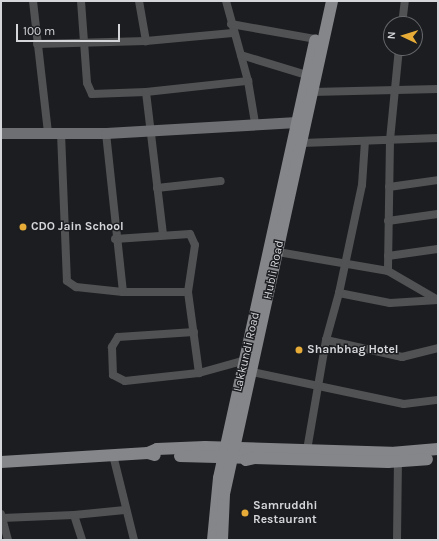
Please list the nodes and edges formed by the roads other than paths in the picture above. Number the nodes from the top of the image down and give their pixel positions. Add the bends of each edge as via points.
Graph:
1 (32, 1) edge
2 (81, 1) edge
3 (140, 1) edge
4 (226, 1) edge
5 (324, 1) edge
6 (332, 1) edge
7 (405, 1) edge
8 (403, 16) edge
9 (231, 24) junction
10 (234, 33) junction
11 (315, 39) junction
12 (146, 41) junction
13 (37, 44) junction
14 (84, 44) junction
15 (241, 55) junction
16 (398, 56) edge
17 (307, 75) junction
18 (248, 81) junction
19 (393, 89) junction
20 (438, 90) edge
21 (146, 92) junction
22 (312, 92) junction
23 (297, 122) junction
24 (255, 123) junction
25 (150, 130) junction
26 (1, 133) edge
27 (48, 133) junction
28 (61, 133) junction
29 (106, 133) junction
30 (438, 138) edge
31 (390, 140) junction
32 (365, 141) junction
33 (302, 144) junction
34 (438, 180) edge
35 (221, 181) dead end
36 (157, 188) junction
37 (389, 188) junction
38 (438, 214) edge
39 (388, 221) junction
40 (163, 235) junction
41 (115, 239) junction
42 (438, 249) edge
43 (278, 252) junction
44 (388, 256) junction
45 (345, 265) junction
46 (388, 271) junction
47 (122, 292) junction
48 (188, 292) junction
49 (339, 293) junction
50 (438, 300) edge
51 (194, 332) junction
52 (326, 340) junction
53 (438, 348) edge
54 (246, 360) junction
55 (252, 372) junction
56 (199, 373) junction
57 (318, 387) junction
58 (438, 400) edge
59 (235, 429) junction
60 (438, 449) edge
61 (307, 450) junction
62 (205, 451) junction
63 (230, 452) junction
64 (254, 453) junction
65 (113, 455) junction
66 (438, 458) edge
67 (1, 462) edge
68 (398, 462) junction
69 (224, 479) junction
70 (125, 510) junction
71 (74, 515) junction
72 (1, 516) edge
73 (8, 540) edge
74 (82, 540) edge
75 (134, 540) edge
76 (213, 540) edge
77 (222, 540) edge
78 (397, 540) edge

1 - 13 street
2 - 14 street
3 - 12 street
4 - 9 street
5 - 11 main road, Lakkundi Road
6 - 22 main road, Hubli Road
7 - 8 street
9 - 10 street
9 - 11 street
10 - 12 street
10 - 15 street
11 - 17 main road, Lakkundi Road
12 - 14 street
13 - 14 street
13 - 27 street
14 - 21 street via 88,89 92,94
15 - 17 street
15 - 18 street
16 - 19 street
17 - 23 main road, Lakkundi Road
18 - 21 street
18 - 24 street
19 - 20 street
19 - 22 street
19 - 31 street
21 - 25 street
22 - 33 main road, Hubli Road
23 - 24 street
23 - 54 main road, Lakkundi Road
24 - 25 street
25 - 29 street
25 - 36 street
26 - 27 street
27 - 28 street
28 - 29 street
28 - 47 street via 67,281 76,288
29 - 41 street
30 - 31 street
31 - 32 street
31 - 37 street
32 - 33 street
32 - 45 street via 362,186
33 - 43 main road, Hubli Road
34 - 37 street
35 - 36 street
36 - 40 street
37 - 39 street
38 - 39 street
39 - 44 street
40 - 41 street
40 - 48 street via 190,234 194,238
41 - 47 street
42 - 44 street
43 - 45 street
43 - 55 main road, Hubli Road
44 - 46 street
45 - 46 street
45 - 49 street
46 - 50 street
47 - 48 street
48 - 51 street
49 - 50 street via 390,303
49 - 52 street
51 - 56 street
51 - 56 street via 118,337 112,347 114,375 125,381
52 - 53 street via 402,358
52 - 57 street
54 - 56 street
54 - 59 main road, Lakkundi Road
55 - 57 street
55 - 59 main road, Hubli Road
57 - 58 street via 404,404
57 - 61 street
59 - 62 main road
59 - 63 main road, Hubli Road
59 - 64 main road
60 - 61 main road via 408,453
61 - 64 main road
62 - 63 main road
62 - 65 main road
62 - 69 main road
63 - 64 main road
63 - 69 main road, Hubli Road
64 - 68 main road
64 - 69 main road
65 - 67 main road
65 - 70 street
66 - 68 main road
68 - 78 street
69 - 76 main road
69 - 77 main road, Hubli Road
70 - 71 street
70 - 75 street
71 - 72 street
71 - 74 street
72 - 73 street

